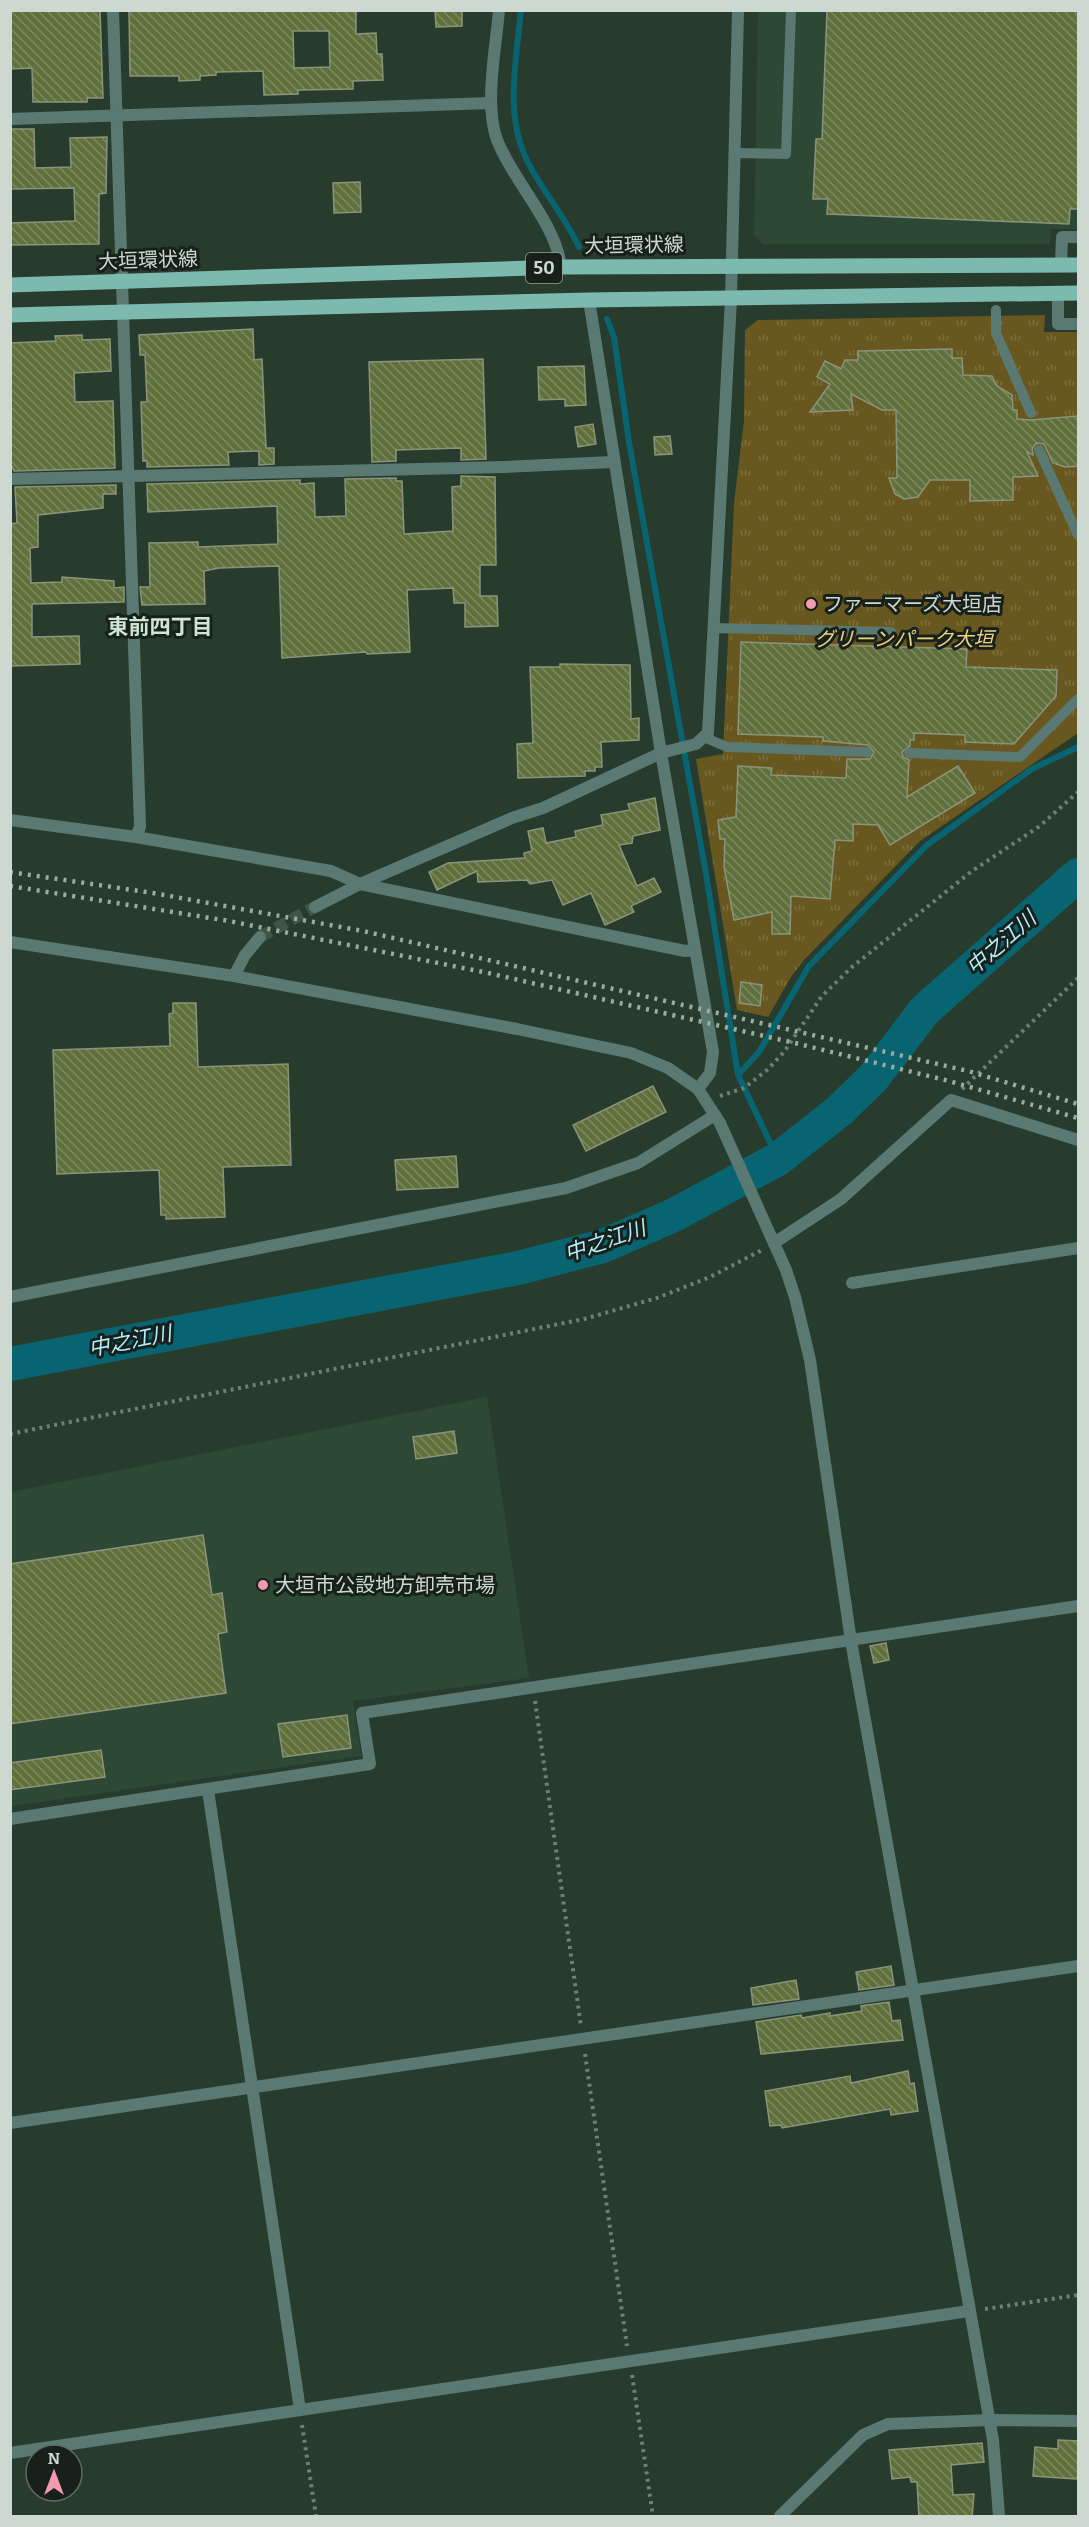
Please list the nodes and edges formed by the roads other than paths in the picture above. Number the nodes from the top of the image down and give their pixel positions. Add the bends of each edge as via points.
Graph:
1 (113, 10) edge
2 (499, 10) edge
3 (738, 10) edge
4 (791, 10) edge
5 (491, 103) junction
6 (116, 116) junction
7 (10, 119) edge
8 (734, 153) junction
9 (1078, 237) edge
10 (732, 265) junction
11 (1060, 265) junction
12 (1078, 265) edge
13 (561, 267) junction
14 (124, 283) junction
15 (10, 285) edge
16 (1058, 293) junction
17 (1078, 293) edge
18 (731, 298) junction
19 (589, 300) junction
20 (122, 310) junction
21 (996, 310) dead end
22 (10, 315) edge
23 (1078, 324) edge
24 (1031, 413) dead end
25 (1039, 450) dead end
26 (613, 462) junction
27 (128, 476) junction
28 (10, 479) edge
29 (1078, 535) edge
30 (714, 628) junction
31 (891, 632) dead end
32 (1078, 699) edge
33 (701, 741) junction
34 (665, 752) junction
35 (867, 752) dead end
36 (909, 753) dead end
37 (10, 820) edge
38 (136, 837) junction
39 (360, 884) junction
40 (315, 907) tunnel mouth
41 (260, 938) tunnel mouth
42 (10, 942) edge
43 (695, 950) junction
44 (234, 976) junction
45 (701, 1094) junction
46 (718, 1119) junction
47 (1078, 1140) edge
48 (774, 1244) junction
49 (1078, 1248) edge
50 (852, 1283) dead end
51 (10, 1297) edge
52 (1078, 1606) edge
53 (851, 1641) junction
54 (208, 1790) junction
55 (10, 1818) edge
56 (1078, 1966) edge
57 (911, 1991) junction
58 (254, 2087) junction
59 (10, 2123) edge
60 (969, 2311) junction
61 (300, 2410) junction
62 (990, 2420) junction
63 (1078, 2421) edge
64 (10, 2453) edge
65 (780, 2517) edge
66 (999, 2517) edge

1 - 6 street
2 - 5 street
3 - 8 street
4 - 8 lane via 786,154
5 - 6 street
5 - 13 street via 496,138 559,248
6 - 7 street
6 - 14 street
8 - 10 street
9 - 11 street via 1062,237
10 - 11 main road, 大垣環状線 / 50
10 - 13 main road, 大垣環状線 / 50
10 - 18 street
11 - 12 main road, 大垣環状線 / 50
13 - 14 main road, 大垣環状線 / 50
14 - 15 main road, 大垣環状線 / 50
14 - 20 street
16 - 17 main road, 50
16 - 18 main road, 50
16 - 23 street via 1058,324
18 - 19 main road, 50
18 - 30 street
19 - 20 main road, 50
19 - 26 street
20 - 22 main road, 50
20 - 27 street
21 - 24 lane via 996,333
25 - 29 lane
26 - 27 street
26 - 34 street
27 - 28 street
27 - 38 street via 140,827
30 - 31 lane
30 - 33 street
32 - 36 lane via 1020,757
33 - 34 street
33 - 35 lane via 727,747
34 - 39 street
34 - 43 street
37 - 38 street
38 - 39 street via 331,872
39 - 40 street
39 - 43 street
41 - 44 street
42 - 44 street
43 - 45 street via 713,1052
44 - 45 street via 631,1053 668,1068
45 - 46 street
46 - 48 street
46 - 51 street via 638,1163 566,1188
47 - 48 street via 951,1101 841,1199
48 - 53 street via 795,1297 810,1360
49 - 50 street
52 - 53 street
53 - 54 street via 362,1713 370,1764
53 - 57 street
54 - 55 street
54 - 58 street
56 - 57 street
57 - 58 street
57 - 60 street
58 - 59 street
58 - 61 street
60 - 61 street
60 - 62 street
61 - 64 street
62 - 63 street
62 - 65 street via 888,2424 863,2435
62 - 66 street

